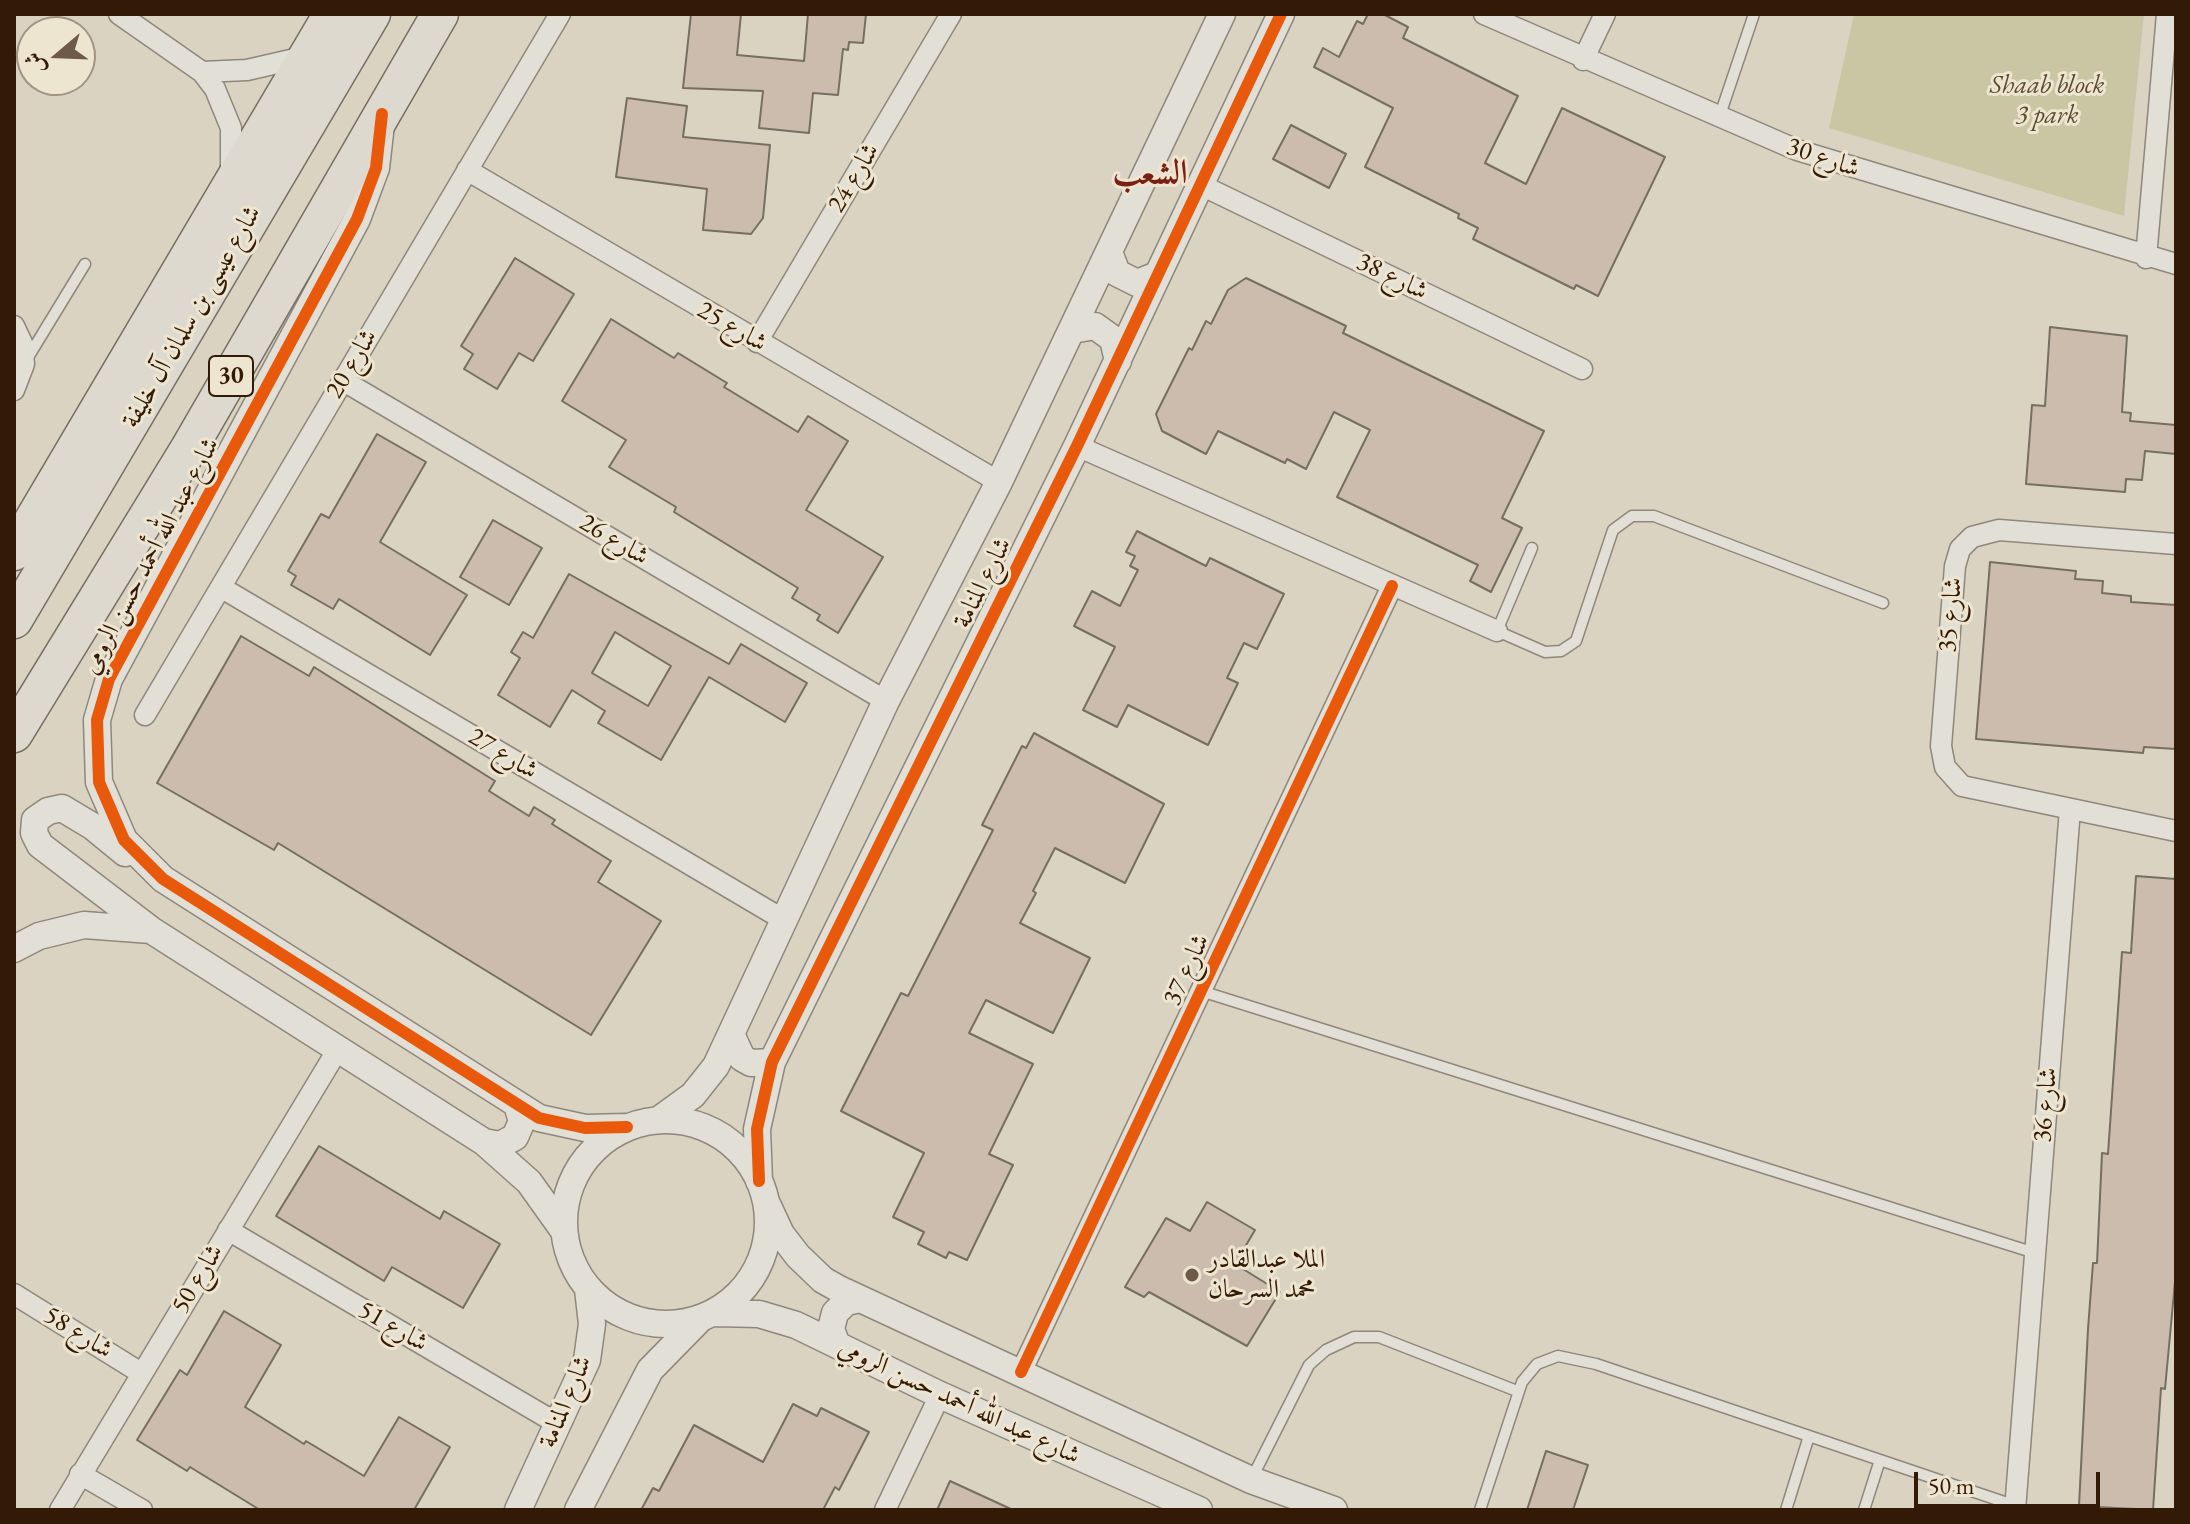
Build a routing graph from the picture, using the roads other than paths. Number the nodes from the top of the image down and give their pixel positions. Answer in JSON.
{"nodes":[{"id":1,"x":119,"y":14,"type":"edge"},
{"id":2,"x":332,"y":14,"type":"edge"},
{"id":3,"x":372,"y":14,"type":"edge"},
{"id":4,"x":440,"y":14,"type":"edge"},
{"id":5,"x":560,"y":14,"type":"edge"},
{"id":6,"x":951,"y":14,"type":"edge"},
{"id":7,"x":1222,"y":14,"type":"edge"},
{"id":8,"x":1281,"y":14,"type":"edge"},
{"id":9,"x":1484,"y":14,"type":"edge"},
{"id":10,"x":1605,"y":14,"type":"edge"},
{"id":11,"x":1754,"y":14,"type":"edge"},
{"id":12,"x":2167,"y":14,"type":"edge"},
{"id":13,"x":308,"y":56,"type":"junction"},
{"id":14,"x":1583,"y":60,"type":"junction"},
{"id":15,"x":202,"y":72,"type":"junction"},
{"id":16,"x":382,"y":114,"type":"junction"},
{"id":17,"x":1719,"y":118,"type":"junction"},
{"id":18,"x":467,"y":170,"type":"junction"},
{"id":19,"x":231,"y":185,"type":"junction"},
{"id":20,"x":1203,"y":186,"type":"junction"},
{"id":21,"x":1109,"y":252,"type":"junction"},
{"id":22,"x":2146,"y":258,"type":"junction"},
{"id":23,"x":85,"y":264,"type":"dead end"},
{"id":24,"x":2176,"y":264,"type":"edge"},
{"id":25,"x":1157,"y":275,"type":"junction"},
{"id":26,"x":14,"y":326,"type":"edge"},
{"id":27,"x":1072,"y":330,"type":"junction"},
{"id":28,"x":757,"y":342,"type":"junction"},
{"id":29,"x":1118,"y":361,"type":"junction"},
{"id":30,"x":24,"y":364,"type":"junction"},
{"id":31,"x":1582,"y":369,"type":"dead end"},
{"id":32,"x":342,"y":380,"type":"junction"},
{"id":33,"x":14,"y":390,"type":"edge"},
{"id":34,"x":1077,"y":446,"type":"junction"},
{"id":35,"x":999,"y":482,"type":"junction"},
{"id":36,"x":2176,"y":544,"type":"edge"},
{"id":37,"x":1532,"y":548,"type":"dead end"},
{"id":38,"x":14,"y":552,"type":"edge"},
{"id":39,"x":1392,"y":586,"type":"junction"},
{"id":40,"x":222,"y":588,"type":"junction"},
{"id":41,"x":1883,"y":603,"type":"dead end"},
{"id":42,"x":14,"y":620,"type":"edge"},
{"id":43,"x":1497,"y":631,"type":"junction"},
{"id":44,"x":886,"y":701,"type":"junction"},
{"id":45,"x":145,"y":715,"type":"dead end"},
{"id":46,"x":14,"y":734,"type":"edge"},
{"id":47,"x":2070,"y":809,"type":"junction"},
{"id":48,"x":2176,"y":831,"type":"edge"},
{"id":49,"x":142,"y":861,"type":"junction"},
{"id":50,"x":784,"y":920,"type":"junction"},
{"id":51,"x":151,"y":930,"type":"junction"},
{"id":52,"x":14,"y":949,"type":"edge"},
{"id":53,"x":1201,"y":991,"type":"junction"},
{"id":54,"x":731,"y":1034,"type":"junction"},
{"id":55,"x":338,"y":1049,"type":"junction"},
{"id":56,"x":772,"y":1062,"type":"junction"},
{"id":57,"x":517,"y":1105,"type":"junction"},
{"id":58,"x":660,"y":1119,"type":"junction"},
{"id":59,"x":627,"y":1127,"type":"junction"},
{"id":60,"x":484,"y":1142,"type":"junction"},
{"id":61,"x":763,"y":1192,"type":"junction"},
{"id":62,"x":228,"y":1230,"type":"junction"},
{"id":63,"x":564,"y":1231,"type":"junction"},
{"id":64,"x":2035,"y":1253,"type":"junction"},
{"id":65,"x":588,"y":1289,"type":"junction"},
{"id":66,"x":14,"y":1294,"type":"edge"},
{"id":67,"x":860,"y":1299,"type":"junction"},
{"id":68,"x":707,"y":1316,"type":"junction"},
{"id":69,"x":837,"y":1345,"type":"junction"},
{"id":70,"x":1021,"y":1372,"type":"junction"},
{"id":71,"x":141,"y":1373,"type":"junction"},
{"id":72,"x":1517,"y":1391,"type":"junction"},
{"id":73,"x":940,"y":1395,"type":"junction"},
{"id":74,"x":558,"y":1424,"type":"junction"},
{"id":75,"x":1809,"y":1436,"type":"junction"},
{"id":76,"x":1880,"y":1460,"type":"junction"},
{"id":77,"x":80,"y":1474,"type":"junction"},
{"id":78,"x":1251,"y":1480,"type":"junction"},
{"id":79,"x":1166,"y":1504,"type":"edge"},
{"id":80,"x":2016,"y":1508,"type":"edge"},
{"id":81,"x":60,"y":1510,"type":"edge"},
{"id":82,"x":142,"y":1510,"type":"edge"},
{"id":83,"x":518,"y":1510,"type":"edge"},
{"id":84,"x":578,"y":1510,"type":"edge"},
{"id":85,"x":885,"y":1510,"type":"edge"},
{"id":86,"x":1199,"y":1510,"type":"edge"},
{"id":87,"x":1334,"y":1510,"type":"edge"},
{"id":88,"x":1480,"y":1510,"type":"edge"},
{"id":89,"x":1786,"y":1510,"type":"edge"},
{"id":90,"x":1864,"y":1510,"type":"edge"}],
"edges":[{"from":1,"to":15,"type":"street"},
{"from":2,"to":13,"type":"highway"},
{"from":3,"to":42,"type":"highway","name":"شارع عيسى بن سلمان آل خليفة","number":"30"},
{"from":4,"to":16,"type":"highway","number":"30"},
{"from":5,"to":18,"type":"street","name":"شارع 20"},
{"from":6,"to":28,"type":"street","name":"شارع 24"},
{"from":7,"to":21,"type":"street","name":"شارع المنامة"},
{"from":8,"to":20,"type":"street","name":"شارع المنامة"},
{"from":9,"to":14,"type":"street","name":"شارع 30"},
{"from":10,"to":14,"type":"street"},
{"from":11,"to":17,"type":"lane"},
{"from":12,"to":22,"type":"street"},
{"from":13,"to":15,"type":"street"},
{"from":13,"to":19,"type":"highway"},
{"from":14,"to":17,"type":"street","name":"شارع 30"},
{"from":15,"to":19,"type":"street"},
{"from":16,"to":46,"type":"highway","number":"30"},
{"from":16,"to":49,"type":"street","name":"شارع عبد الله أحمد حسن الرومي"},
{"from":17,"to":22,"type":"street","name":"شارع 30"},
{"from":18,"to":28,"type":"street","name":"شارع 25"},
{"from":18,"to":32,"type":"street","name":"شارع 20"},
{"from":19,"to":38,"type":"highway"},
{"from":20,"to":25,"type":"street","name":"شارع المنامة"},
{"from":20,"to":31,"type":"street","name":"شارع 38"},
{"from":21,"to":25,"type":"street"},
{"from":21,"to":27,"type":"street","name":"شارع المنامة"},
{"from":22,"to":24,"type":"street","name":"شارع 30"},
{"from":23,"to":30,"type":"lane"},
{"from":25,"to":29,"type":"street","name":"شارع المنامة"},
{"from":26,"to":30,"type":"street"},
{"from":27,"to":29,"type":"street"},
{"from":27,"to":35,"type":"street","name":"شارع المنامة"},
{"from":28,"to":35,"type":"street","name":"شارع 25"},
{"from":29,"to":34,"type":"street","name":"شارع المنامة"},
{"from":30,"to":33,"type":"street"},
{"from":32,"to":40,"type":"street","name":"شارع 20"},
{"from":32,"to":44,"type":"street","name":"شارع 26"},
{"from":34,"to":39,"type":"street"},
{"from":34,"to":56,"type":"street","name":"شارع المنامة"},
{"from":35,"to":44,"type":"street","name":"شارع المنامة"},
{"from":36,"to":47,"type":"street","name":"شارع 35"},
{"from":37,"to":43,"type":"lane"},
{"from":39,"to":43,"type":"street"},
{"from":39,"to":53,"type":"street","name":"شارع 37"},
{"from":40,"to":45,"type":"street","name":"شارع 20"},
{"from":40,"to":50,"type":"street","name":"شارع 27"},
{"from":41,"to":43,"type":"lane"},
{"from":44,"to":50,"type":"street","name":"شارع المنامة"},
{"from":47,"to":48,"type":"street"},
{"from":47,"to":64,"type":"street","name":"شارع 36"},
{"from":49,"to":51,"type":"street"},
{"from":49,"to":57,"type":"street","name":"شارع عبد الله أحمد حسن الرومي"},
{"from":50,"to":54,"type":"street","name":"شارع المنامة"},
{"from":51,"to":52,"type":"street"},
{"from":51,"to":55,"type":"street"},
{"from":53,"to":64,"type":"lane"},
{"from":53,"to":70,"type":"street","name":"شارع 37"},
{"from":54,"to":56,"type":"street"},
{"from":54,"to":58,"type":"street","name":"شارع المنامة"},
{"from":55,"to":60,"type":"street"},
{"from":55,"to":62,"type":"street","name":"شارع 50"},
{"from":56,"to":61,"type":"street","name":"شارع المنامة"},
{"from":57,"to":59,"type":"street","name":"شارع عبد الله أحمد حسن الرومي"},
{"from":57,"to":60,"type":"street"},
{"from":58,"to":59,"type":"street"},
{"from":58,"to":61,"type":"street"},
{"from":59,"to":63,"type":"street"},
{"from":60,"to":63,"type":"street"},
{"from":61,"to":67,"type":"street","name":"شارع عبد الله أحمد حسن الرومي"},
{"from":61,"to":68,"type":"street"},
{"from":62,"to":71,"type":"street","name":"شارع 50"},
{"from":62,"to":74,"type":"street","name":"شارع 51"},
{"from":63,"to":65,"type":"street"},
{"from":64,"to":80,"type":"street","name":"شارع 36"},
{"from":65,"to":68,"type":"street"},
{"from":65,"to":74,"type":"street","name":"شارع المنامة"},
{"from":66,"to":71,"type":"street","name":"شارع 58"},
{"from":67,"to":69,"type":"street"},
{"from":67,"to":70,"type":"street","name":"شارع عبد الله أحمد حسن الرومي"},
{"from":68,"to":69,"type":"street","name":"شارع عبد الله أحمد حسن الرومي"},
{"from":68,"to":84,"type":"street"},
{"from":69,"to":73,"type":"street","name":"شارع عبد الله أحمد حسن الرومي"},
{"from":70,"to":78,"type":"street","name":"شارع عبد الله أحمد حسن الرومي"},
{"from":71,"to":77,"type":"street","name":"شارع 50"},
{"from":72,"to":75,"type":"lane"},
{"from":72,"to":78,"type":"lane"},
{"from":72,"to":88,"type":"lane"},
{"from":73,"to":79,"type":"street","name":"شارع عبد الله أحمد حسن الرومي"},
{"from":73,"to":85,"type":"street"},
{"from":74,"to":83,"type":"street","name":"شارع المنامة"},
{"from":75,"to":76,"type":"lane"},
{"from":75,"to":89,"type":"lane"},
{"from":76,"to":80,"type":"lane"},
{"from":76,"to":90,"type":"lane"},
{"from":77,"to":81,"type":"street","name":"شارع 50"},
{"from":77,"to":82,"type":"street"},
{"from":78,"to":87,"type":"street","name":"شارع عبد الله أحمد حسن الرومي"},
{"from":79,"to":86,"type":"street","name":"شارع عبد الله أحمد حسن الرومي"}]}
